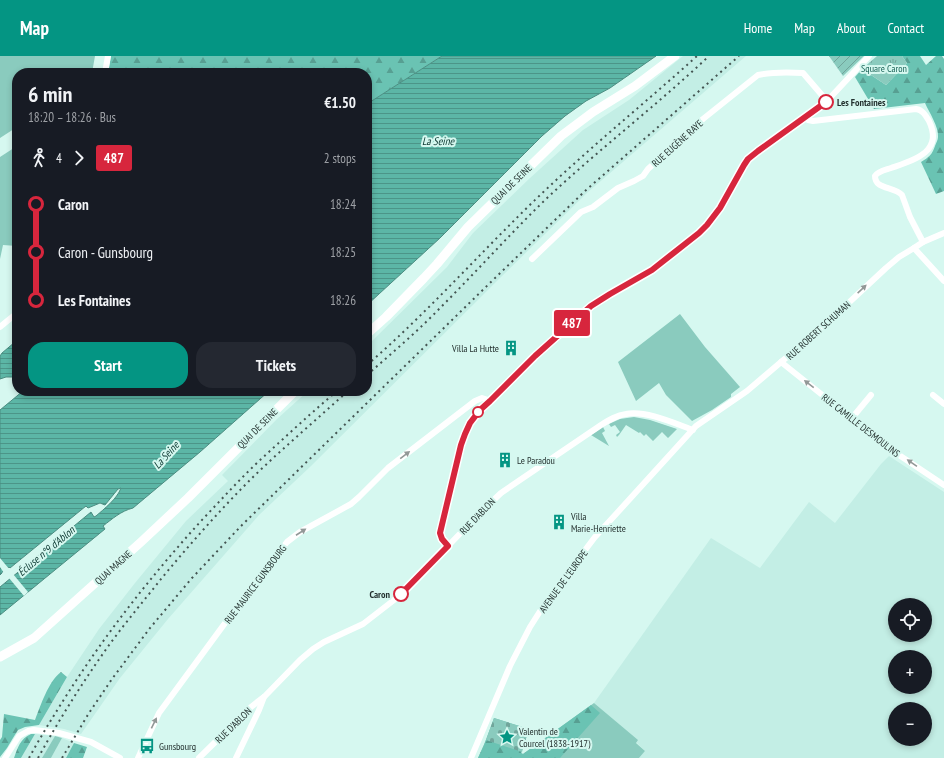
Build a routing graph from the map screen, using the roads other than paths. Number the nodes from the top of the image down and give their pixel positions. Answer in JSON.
{"nodes":[{"id":1,"x":108,"y":56,"type":"edge"},
{"id":2,"x":676,"y":56,"type":"edge"},
{"id":3,"x":869,"y":56,"type":"edge"},
{"id":4,"x":106,"y":68,"type":"edge"},
{"id":5,"x":827,"y":101,"type":"junction"},
{"id":6,"x":805,"y":118,"type":"junction"},
{"id":7,"x":944,"y":233,"type":"edge"},
{"id":8,"x":923,"y":242,"type":"junction"},
{"id":9,"x":914,"y":248,"type":"junction"},
{"id":10,"x":532,"y":259,"type":"dead end"},
{"id":11,"x":944,"y":281,"type":"edge"},
{"id":12,"x":12,"y":317,"type":"edge"},
{"id":13,"x":0,"y":327,"type":"edge"},
{"id":14,"x":372,"y":330,"type":"edge"},
{"id":15,"x":781,"y":362,"type":"junction"},
{"id":16,"x":871,"y":395,"type":"dead end"},
{"id":17,"x":933,"y":395,"type":"dead end"},
{"id":18,"x":290,"y":396,"type":"edge"},
{"id":19,"x":490,"y":401,"type":"junction"},
{"id":20,"x":944,"y":404,"type":"edge"},
{"id":21,"x":852,"y":418,"type":"junction"},
{"id":22,"x":693,"y":430,"type":"junction"},
{"id":23,"x":219,"y":466,"type":"joint"},
{"id":24,"x":944,"y":485,"type":"edge"},
{"id":25,"x":448,"y":546,"type":"junction"},
{"id":26,"x":0,"y":657,"type":"edge"},
{"id":27,"x":265,"y":696,"type":"junction"},
{"id":28,"x":5,"y":758,"type":"edge"},
{"id":29,"x":120,"y":758,"type":"edge"},
{"id":30,"x":138,"y":758,"type":"edge"},
{"id":31,"x":199,"y":758,"type":"edge"},
{"id":32,"x":236,"y":758,"type":"edge"},
{"id":33,"x":471,"y":758,"type":"edge"}],
"edges":[{"from":1,"to":4,"type":"street"},
{"from":2,"to":14,"type":"main road","name":"QUAI DE SEINE"},
{"from":3,"to":5,"type":"street"},
{"from":5,"to":6,"type":"street"},
{"from":5,"to":10,"type":"street","name":"RUE EUGÈNE RAYE"},
{"from":6,"to":8,"type":"street"},
{"from":6,"to":19,"type":"street"},
{"from":7,"to":8,"type":"street","name":"RUE ROBERT SCHUMAN"},
{"from":8,"to":9,"type":"street","name":"RUE ROBERT SCHUMAN"},
{"from":9,"to":11,"type":"street"},
{"from":15,"to":9,"type":"street","name":"RUE ROBERT SCHUMAN","one_way":true},
{"from":12,"to":13,"type":"street"},
{"from":21,"to":15,"type":"street","name":"RUE CAMILLE DESMOULINS","one_way":true},
{"from":15,"to":22,"type":"street","name":"RUE ROBERT SCHUMAN"},
{"from":16,"to":21,"type":"street"},
{"from":17,"to":20,"type":"street"},
{"from":18,"to":23,"type":"main road","name":"QUAI DE SEINE"},
{"from":19,"to":25,"type":"street"},
{"from":30,"to":19,"type":"street","name":"RUE MAURICE GUNSBOURG","one_way":true},
{"from":24,"to":21,"type":"street","name":"RUE CAMILLE DESMOULINS","one_way":true},
{"from":22,"to":25,"type":"street","name":"RUE D'ABLON"},
{"from":22,"to":33,"type":"street","name":"AVENUE DE L'EUROPE"},
{"from":23,"to":26,"type":"main road","name":"QUAI MAGNE"},
{"from":25,"to":27,"type":"street","name":"RUE D'ABLON"},
{"from":27,"to":31,"type":"street","name":"RUE D'ABLON"},
{"from":27,"to":32,"type":"street"},
{"from":28,"to":29,"type":"street"}]}
